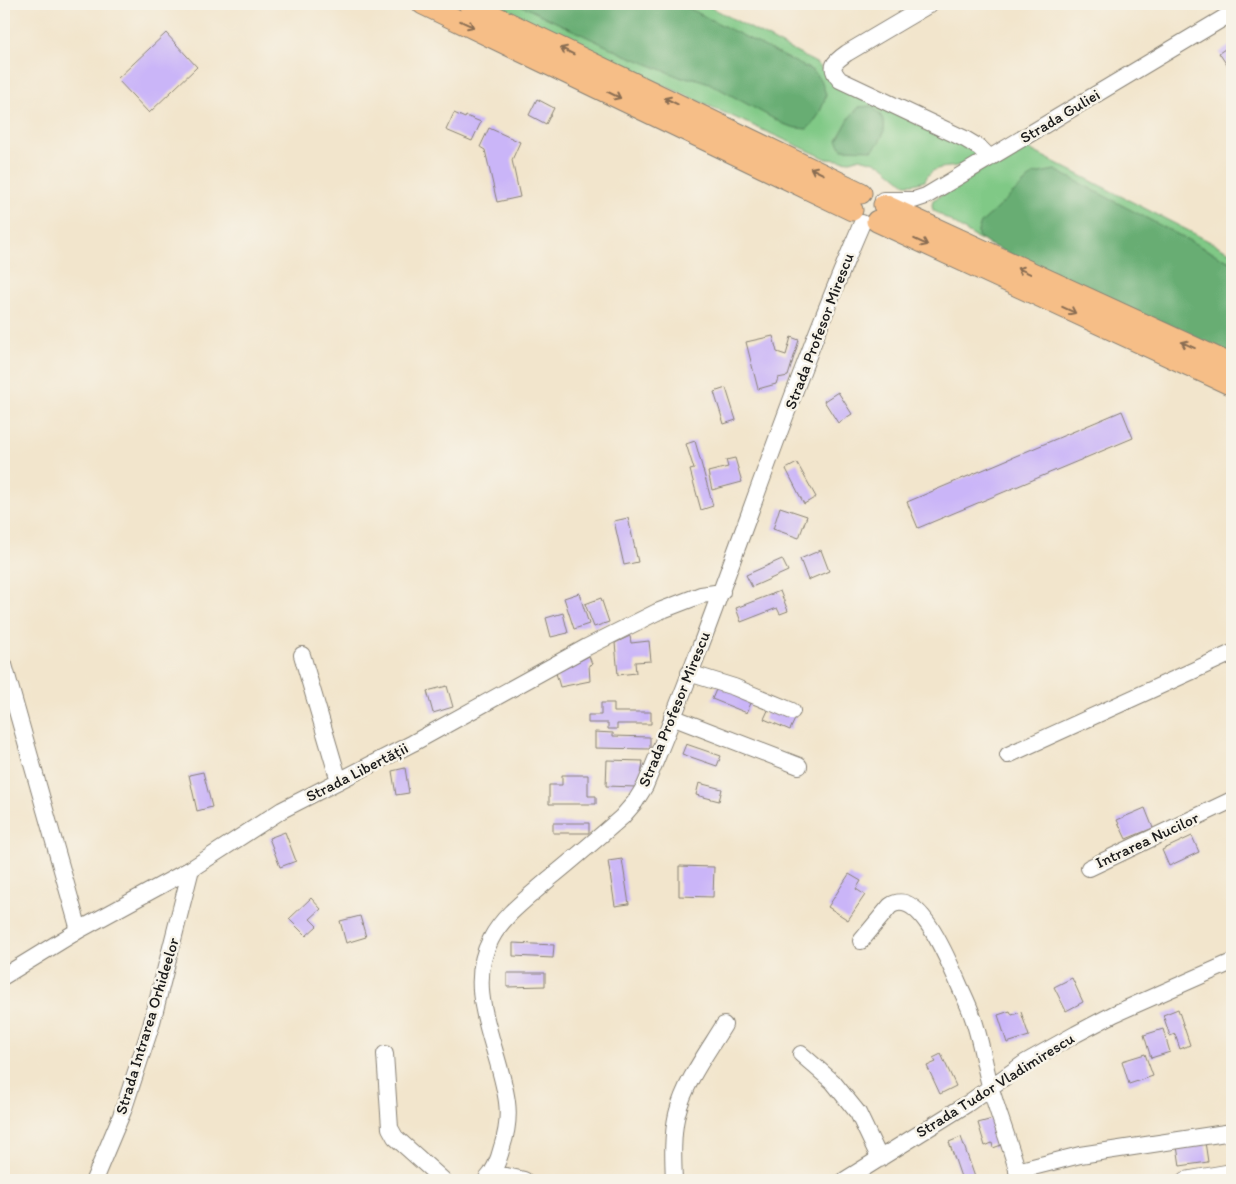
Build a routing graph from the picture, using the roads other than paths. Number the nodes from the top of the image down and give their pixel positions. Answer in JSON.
{"nodes":[{"id":1,"x":423,"y":4,"type":"edge"},
{"id":2,"x":469,"y":4,"type":"edge"},
{"id":3,"x":930,"y":4,"type":"edge"},
{"id":4,"x":1232,"y":13,"type":"edge"},
{"id":5,"x":990,"y":158,"type":"junction"},
{"id":6,"x":870,"y":209,"type":"junction"},
{"id":7,"x":1232,"y":365,"type":"edge"},
{"id":8,"x":1232,"y":385,"type":"edge"},
{"id":9,"x":722,"y":592,"type":"junction"},
{"id":10,"x":1232,"y":653,"type":"edge"},
{"id":11,"x":302,"y":656,"type":"dead end"},
{"id":12,"x":4,"y":666,"type":"edge"},
{"id":13,"x":689,"y":673,"type":"junction"},
{"id":14,"x":792,"y":711,"type":"dead end"},
{"id":15,"x":672,"y":717,"type":"junction"},
{"id":16,"x":1008,"y":755,"type":"dead end"},
{"id":17,"x":799,"y":766,"type":"dead end"},
{"id":18,"x":339,"y":781,"type":"junction"},
{"id":19,"x":1232,"y":800,"type":"edge"},
{"id":20,"x":1089,"y":868,"type":"dead end"},
{"id":21,"x":191,"y":869,"type":"junction"},
{"id":22,"x":80,"y":930,"type":"junction"},
{"id":23,"x":861,"y":941,"type":"dead end"},
{"id":24,"x":1232,"y":962,"type":"edge"},
{"id":25,"x":4,"y":976,"type":"edge"},
{"id":26,"x":724,"y":1025,"type":"dead end"},
{"id":27,"x":385,"y":1054,"type":"dead end"},
{"id":28,"x":801,"y":1054,"type":"dead end"},
{"id":29,"x":990,"y":1088,"type":"junction"},
{"id":30,"x":1232,"y":1132,"type":"edge"},
{"id":31,"x":880,"y":1159,"type":"junction"},
{"id":32,"x":1232,"y":1172,"type":"edge"},
{"id":33,"x":1019,"y":1175,"type":"edge"},
{"id":34,"x":489,"y":1177,"type":"edge"},
{"id":35,"x":94,"y":1180,"type":"edge"},
{"id":36,"x":443,"y":1180,"type":"edge"},
{"id":37,"x":524,"y":1180,"type":"edge"},
{"id":38,"x":674,"y":1180,"type":"edge"},
{"id":39,"x":845,"y":1180,"type":"edge"},
{"id":40,"x":1185,"y":1180,"type":"edge"}],
"edges":[{"from":1,"to":6,"type":"main road","one_way":true},
{"from":6,"to":2,"type":"main road","one_way":true},
{"from":3,"to":5,"type":"street"},
{"from":4,"to":5,"type":"street","name":"Strada Guliei"},
{"from":5,"to":6,"type":"street","name":"Strada Guliei"},
{"from":7,"to":6,"type":"main road","one_way":true},
{"from":6,"to":8,"type":"main road","one_way":true},
{"from":6,"to":9,"type":"street","name":"Strada Profesor Mirescu"},
{"from":9,"to":13,"type":"street","name":"Strada Profesor Mirescu"},
{"from":9,"to":18,"type":"street","name":"Strada Libertății"},
{"from":10,"to":16,"type":"street"},
{"from":11,"to":18,"type":"street"},
{"from":12,"to":22,"type":"street"},
{"from":13,"to":14,"type":"street"},
{"from":13,"to":15,"type":"street","name":"Strada Profesor Mirescu"},
{"from":15,"to":17,"type":"street"},
{"from":15,"to":34,"type":"street","name":"Strada Profesor Mirescu"},
{"from":18,"to":21,"type":"street","name":"Strada Libertății"},
{"from":19,"to":20,"type":"street","name":"Intrarea Nucilor"},
{"from":21,"to":22,"type":"street","name":"Strada Libertății"},
{"from":21,"to":35,"type":"street","name":"Strada Intrarea Orhideelor"},
{"from":22,"to":25,"type":"street","name":"Strada Libertății"},
{"from":23,"to":29,"type":"street"},
{"from":24,"to":29,"type":"street","name":"Strada Tudor Vladimirescu"},
{"from":26,"to":38,"type":"street"},
{"from":27,"to":36,"type":"street"},
{"from":28,"to":31,"type":"street"},
{"from":29,"to":31,"type":"street","name":"Strada Tudor Vladimirescu"},
{"from":29,"to":33,"type":"street"},
{"from":30,"to":33,"type":"street"},
{"from":31,"to":39,"type":"street","name":"Strada Tudor Vladimirescu"},
{"from":32,"to":40,"type":"street"},
{"from":34,"to":37,"type":"street"}]}
